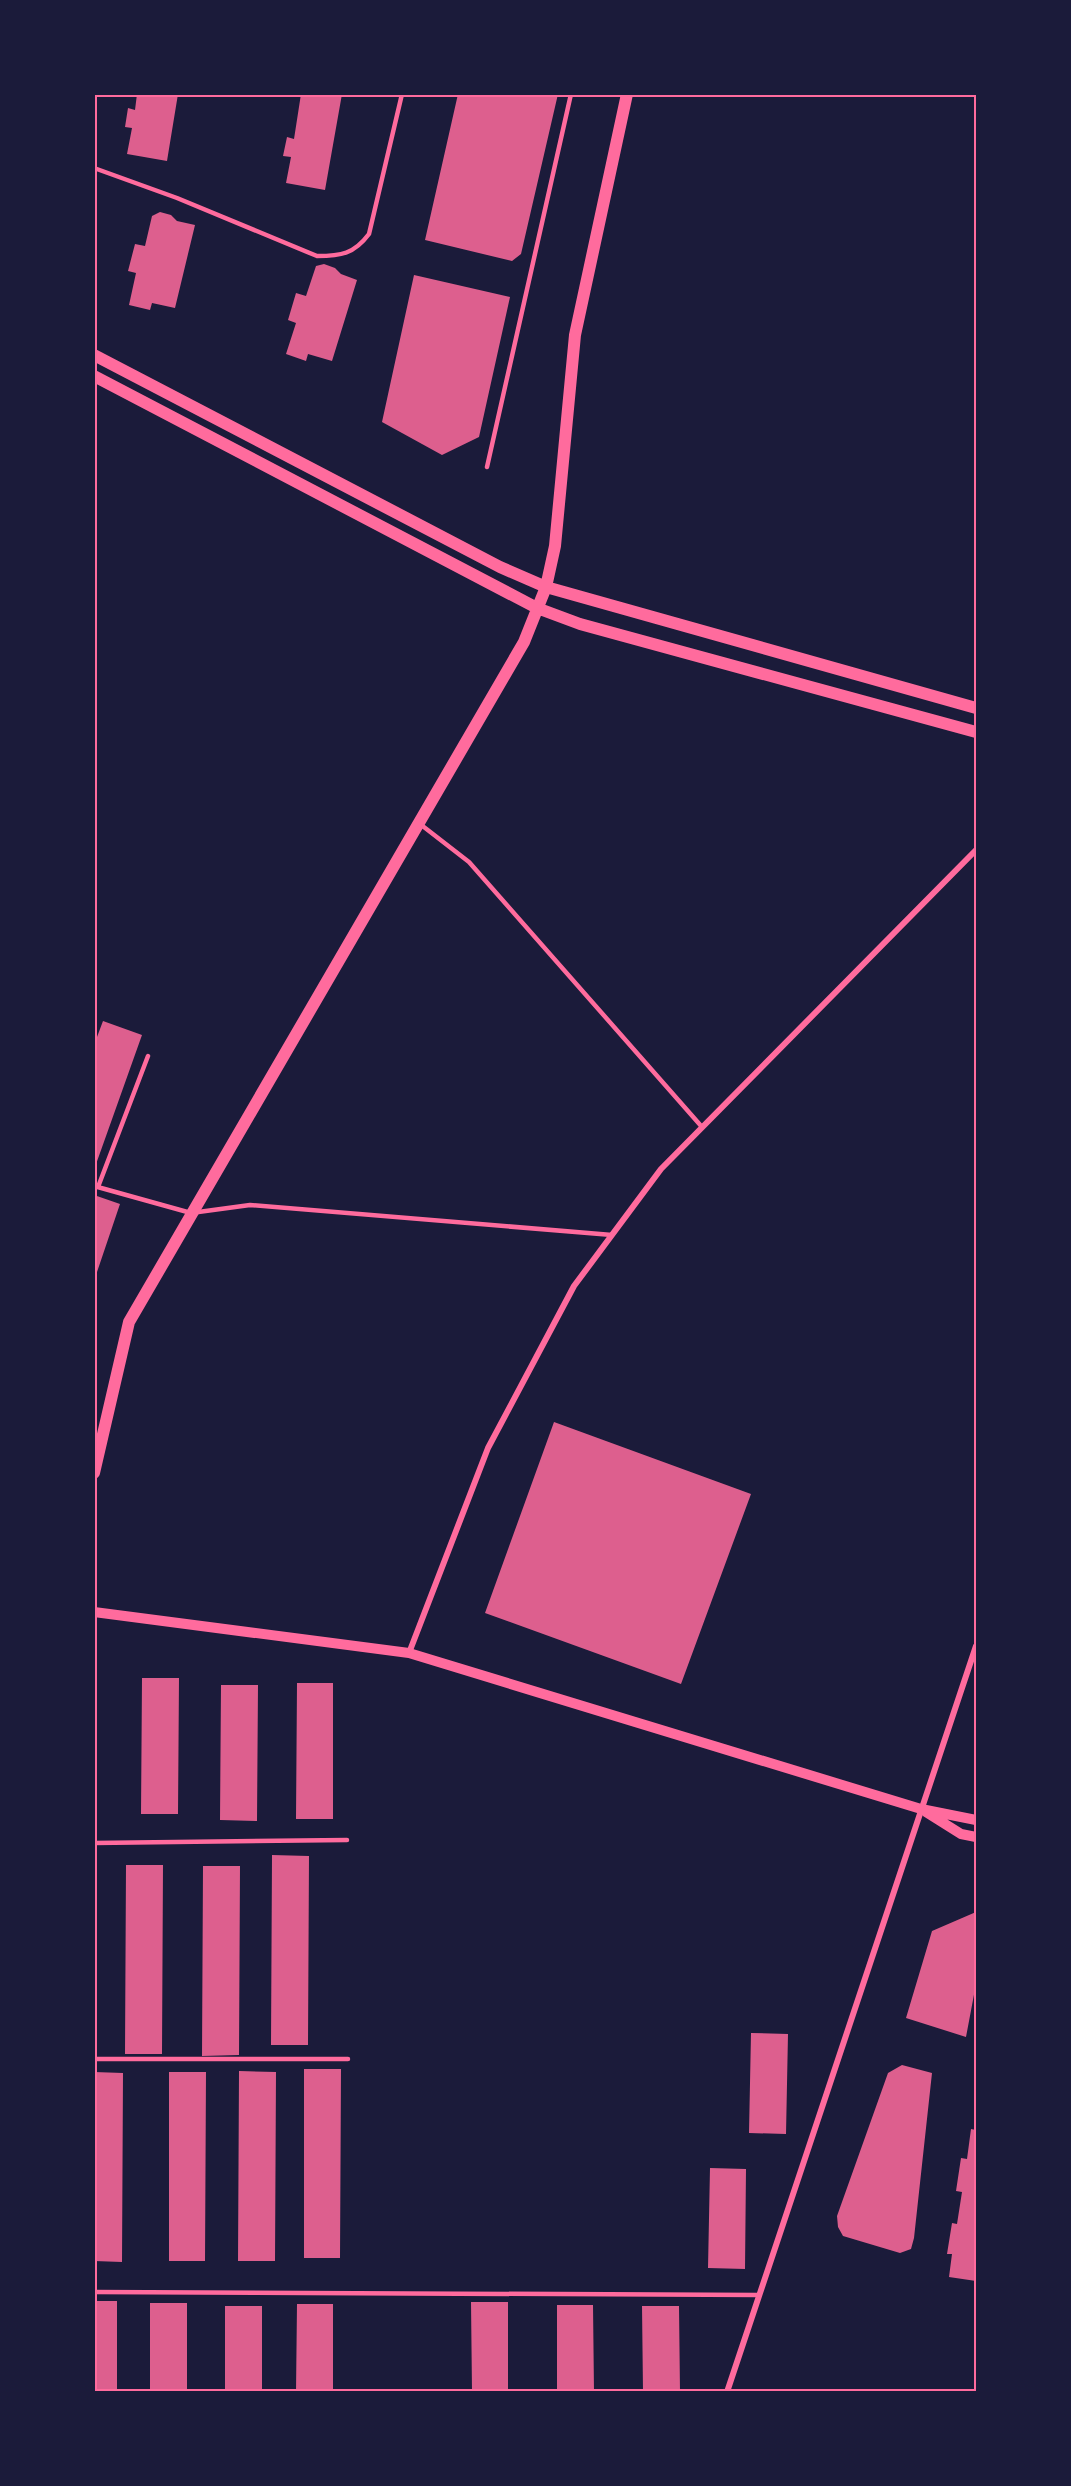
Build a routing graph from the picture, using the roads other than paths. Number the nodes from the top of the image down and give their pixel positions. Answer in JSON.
{"nodes":[{"id":1,"x":402,"y":94,"type":"edge"},
{"id":2,"x":571,"y":94,"type":"edge"},
{"id":3,"x":627,"y":94,"type":"edge"},
{"id":4,"x":94,"y":168,"type":"edge"},
{"id":5,"x":94,"y":355,"type":"edge"},
{"id":6,"x":94,"y":376,"type":"edge"},
{"id":7,"x":487,"y":467,"type":"dead end"},
{"id":8,"x":546,"y":587,"type":"junction"},
{"id":9,"x":537,"y":608,"type":"junction"},
{"id":10,"x":976,"y":708,"type":"edge"},
{"id":11,"x":976,"y":732,"type":"edge"},
{"id":12,"x":419,"y":822,"type":"junction"},
{"id":13,"x":976,"y":850,"type":"edge"},
{"id":14,"x":148,"y":1056,"type":"dead end"},
{"id":15,"x":702,"y":1127,"type":"junction"},
{"id":16,"x":96,"y":1186,"type":"edge"},
{"id":17,"x":191,"y":1213,"type":"junction"},
{"id":18,"x":612,"y":1235,"type":"junction"},
{"id":19,"x":94,"y":1473,"type":"edge"},
{"id":20,"x":94,"y":1611,"type":"edge"},
{"id":21,"x":976,"y":1646,"type":"edge"},
{"id":22,"x":409,"y":1653,"type":"junction"},
{"id":23,"x":921,"y":1809,"type":"junction"},
{"id":24,"x":976,"y":1820,"type":"edge"},
{"id":25,"x":976,"y":1837,"type":"edge"},
{"id":26,"x":347,"y":1840,"type":"dead end"},
{"id":27,"x":94,"y":1844,"type":"edge"},
{"id":28,"x":94,"y":2059,"type":"edge"},
{"id":29,"x":348,"y":2059,"type":"dead end"},
{"id":30,"x":94,"y":2292,"type":"edge"},
{"id":31,"x":758,"y":2295,"type":"junction"},
{"id":32,"x":727,"y":2391,"type":"edge"}],
"edges":[{"from":1,"to":4,"type":"lane"},
{"from":2,"to":7,"type":"lane"},
{"from":3,"to":8,"type":"main road"},
{"from":5,"to":8,"type":"main road"},
{"from":6,"to":9,"type":"main road"},
{"from":8,"to":9,"type":"main road"},
{"from":8,"to":10,"type":"main road"},
{"from":9,"to":11,"type":"main road"},
{"from":9,"to":12,"type":"main road"},
{"from":12,"to":15,"type":"lane"},
{"from":12,"to":17,"type":"main road"},
{"from":13,"to":15,"type":"street"},
{"from":14,"to":16,"type":"lane"},
{"from":15,"to":18,"type":"street"},
{"from":16,"to":17,"type":"lane"},
{"from":17,"to":18,"type":"lane"},
{"from":17,"to":19,"type":"main road"},
{"from":18,"to":22,"type":"street"},
{"from":20,"to":22,"type":"street"},
{"from":21,"to":23,"type":"street"},
{"from":22,"to":23,"type":"street"},
{"from":23,"to":24,"type":"street"},
{"from":23,"to":25,"type":"street"},
{"from":23,"to":31,"type":"street"},
{"from":26,"to":27,"type":"lane"},
{"from":28,"to":29,"type":"lane"},
{"from":30,"to":31,"type":"lane"},
{"from":31,"to":32,"type":"street"}]}
